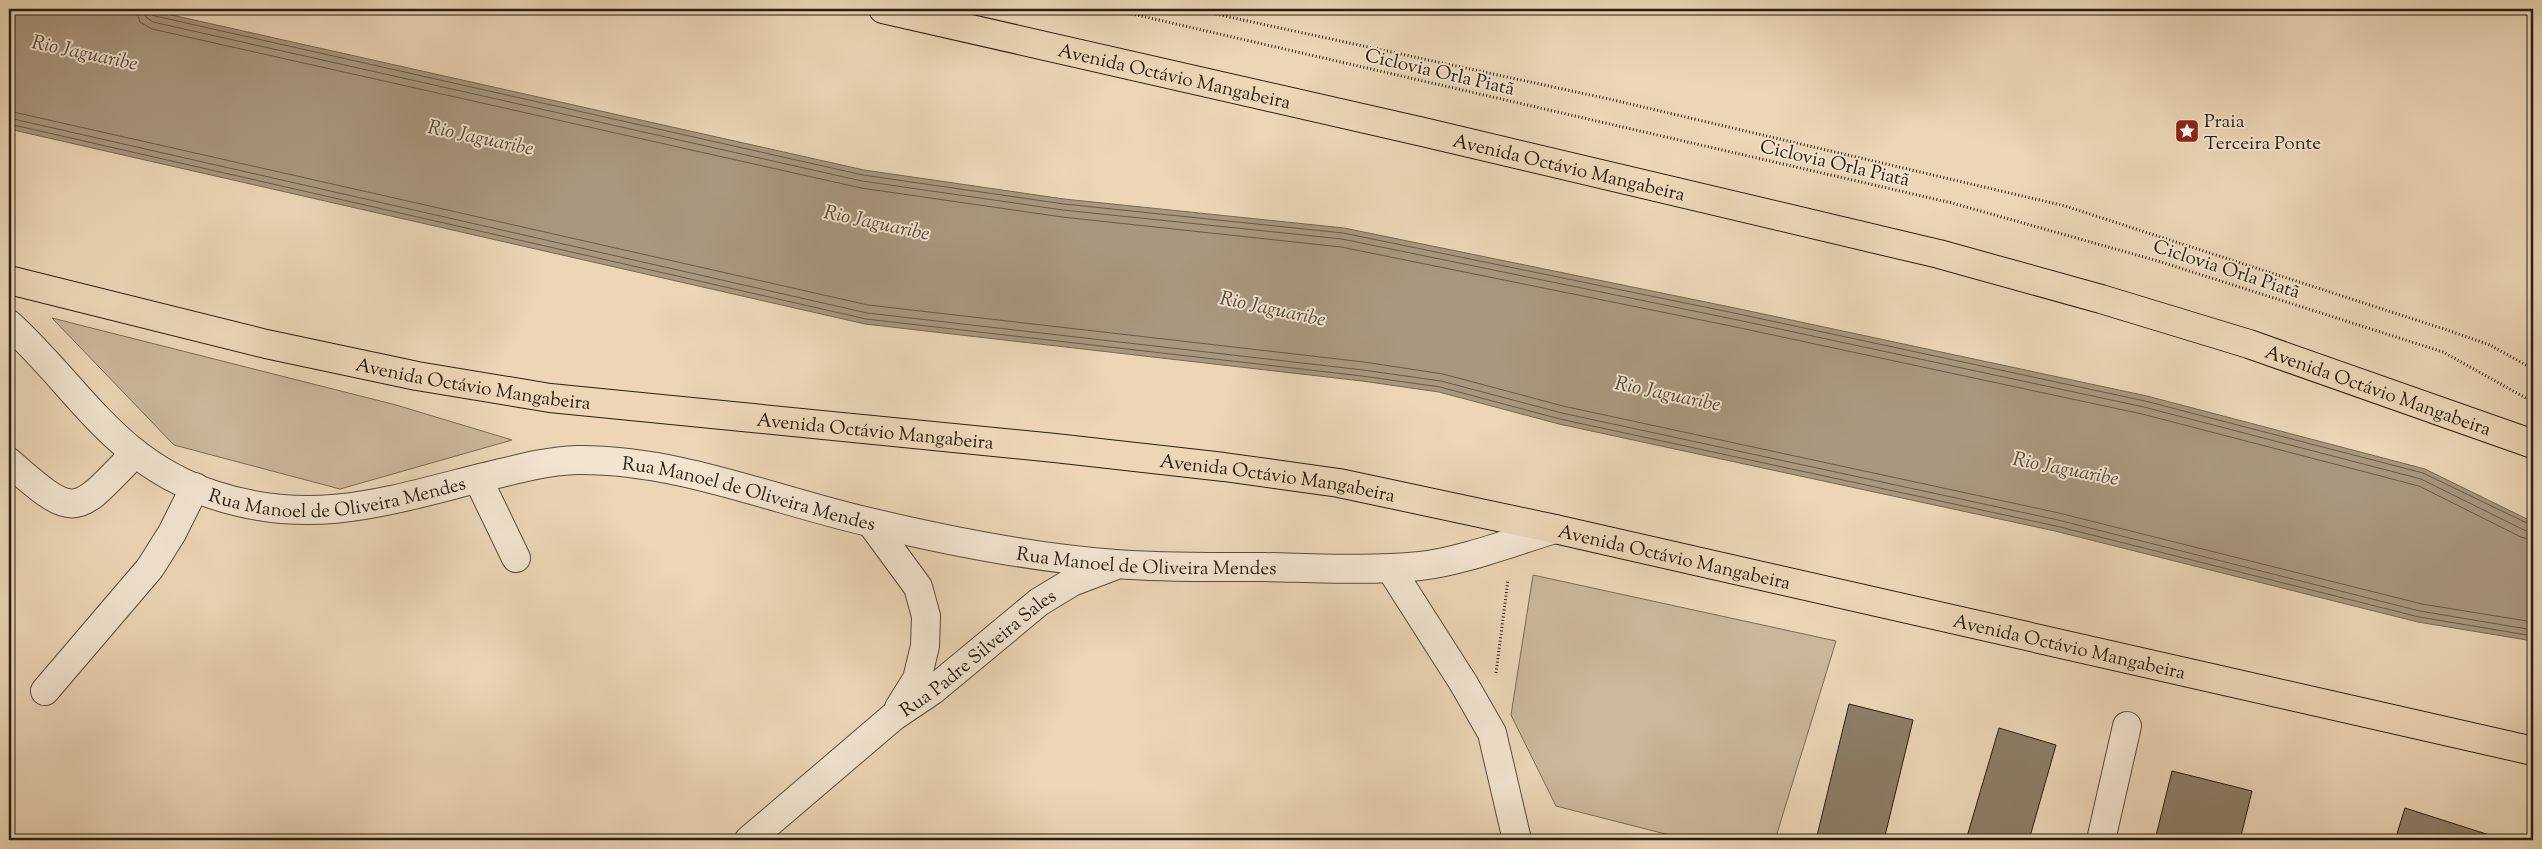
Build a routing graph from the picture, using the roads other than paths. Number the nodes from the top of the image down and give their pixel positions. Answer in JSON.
{"nodes":[{"id":1,"x":883,"y":9,"type":"edge"},
{"id":2,"x":9,"y":280,"type":"edge"},
{"id":3,"x":9,"y":324,"type":"edge"},
{"id":4,"x":2533,"y":444,"type":"edge"},
{"id":5,"x":135,"y":452,"type":"junction"},
{"id":6,"x":9,"y":462,"type":"edge"},
{"id":7,"x":478,"y":479,"type":"junction"},
{"id":8,"x":195,"y":487,"type":"junction"},
{"id":9,"x":871,"y":523,"type":"junction"},
{"id":10,"x":1555,"y":529,"type":"junction"},
{"id":11,"x":516,"y":558,"type":"dead end"},
{"id":12,"x":1118,"y":564,"type":"junction"},
{"id":13,"x":1390,"y":568,"type":"junction"},
{"id":14,"x":45,"y":691,"type":"dead end"},
{"id":15,"x":893,"y":717,"type":"junction"},
{"id":16,"x":2127,"y":726,"type":"dead end"},
{"id":17,"x":2533,"y":751,"type":"edge"},
{"id":18,"x":749,"y":840,"type":"edge"},
{"id":19,"x":1518,"y":840,"type":"edge"},
{"id":20,"x":2101,"y":840,"type":"edge"}],
"edges":[{"from":1,"to":4,"type":"main road","name":"Avenida Octávio Mangabeira"},
{"from":2,"to":10,"type":"main road","name":"Avenida Octávio Mangabeira"},
{"from":3,"to":5,"type":"street","name":"Rua Manoel de Oliveira Mendes"},
{"from":5,"to":6,"type":"street"},
{"from":5,"to":8,"type":"street","name":"Rua Manoel de Oliveira Mendes"},
{"from":7,"to":8,"type":"street","name":"Rua Manoel de Oliveira Mendes"},
{"from":7,"to":9,"type":"street","name":"Rua Manoel de Oliveira Mendes"},
{"from":7,"to":11,"type":"street"},
{"from":8,"to":14,"type":"street"},
{"from":9,"to":12,"type":"street","name":"Rua Manoel de Oliveira Mendes"},
{"from":9,"to":15,"type":"street","name":"Rua Padre Silveira Sales"},
{"from":10,"to":13,"type":"street","name":"Rua Manoel de Oliveira Mendes"},
{"from":10,"to":17,"type":"main road","name":"Avenida Octávio Mangabeira"},
{"from":12,"to":13,"type":"street","name":"Rua Manoel de Oliveira Mendes"},
{"from":12,"to":15,"type":"street","name":"Rua Padre Silveira Sales"},
{"from":13,"to":19,"type":"street"},
{"from":15,"to":18,"type":"street","name":"Rua Padre Silveira Sales"},
{"from":16,"to":20,"type":"street"}]}
